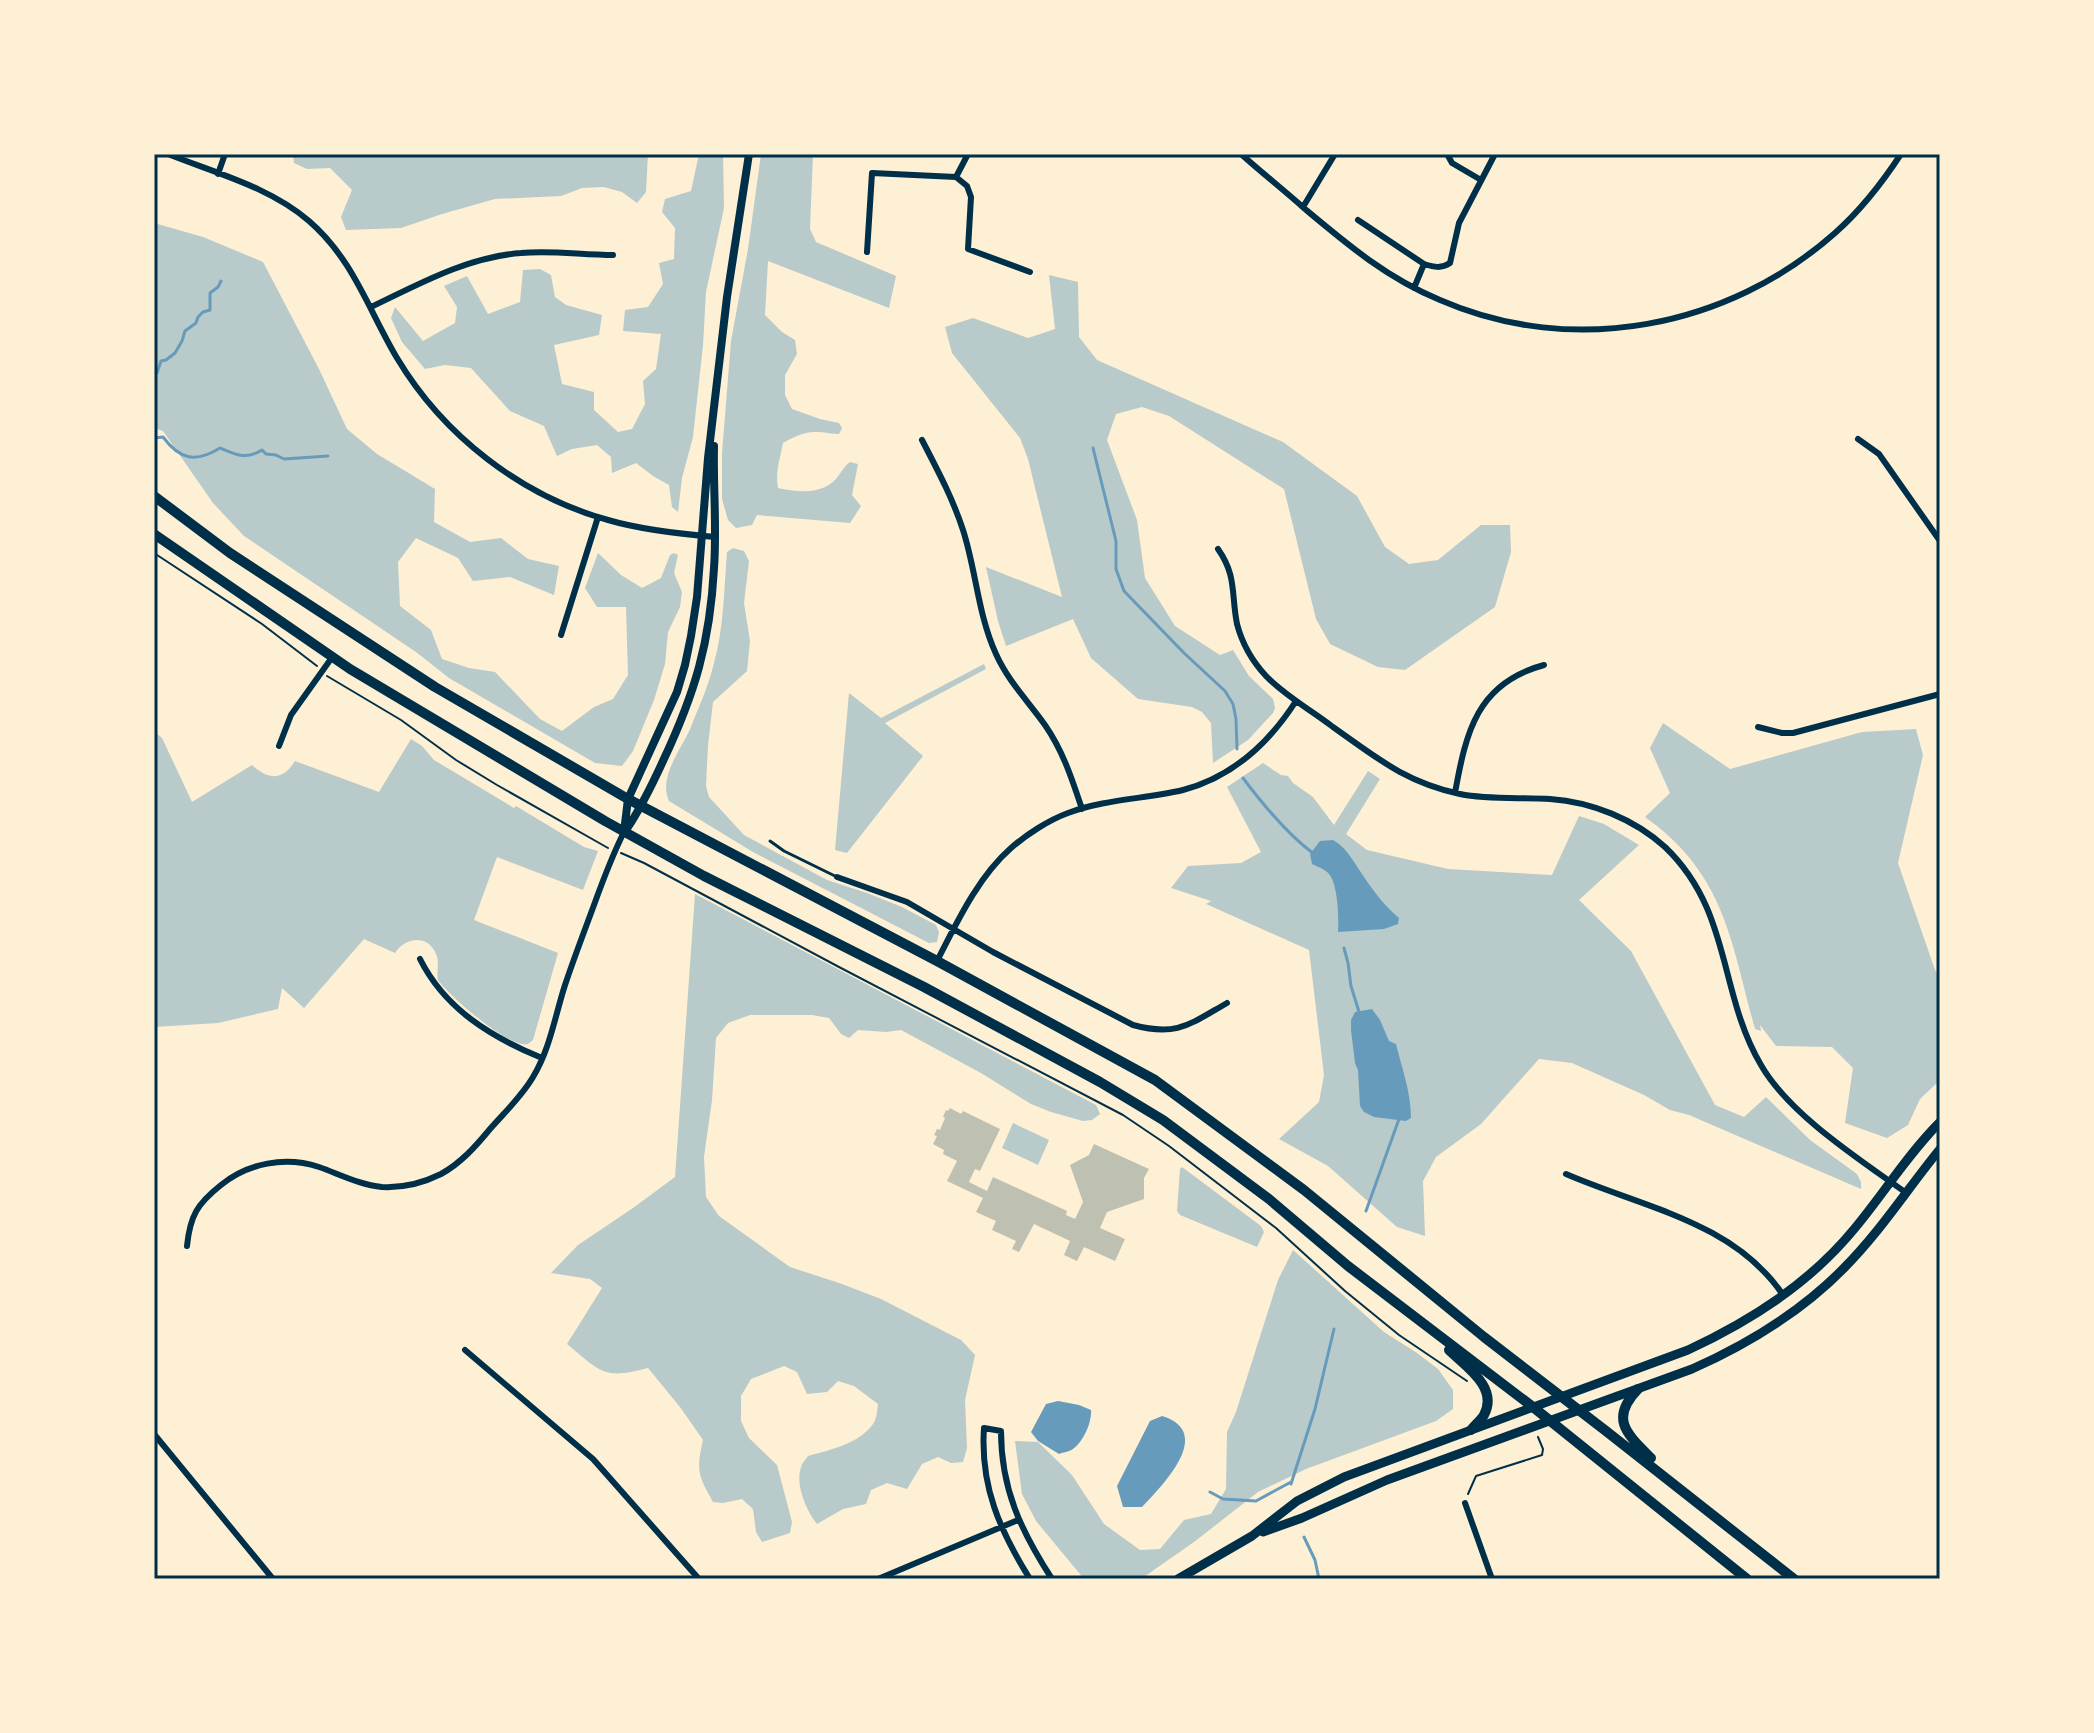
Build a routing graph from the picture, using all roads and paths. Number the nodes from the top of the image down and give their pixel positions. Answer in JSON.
{"nodes":[{"id":1,"x":168,"y":154,"type":"edge"},
{"id":2,"x":225,"y":154,"type":"edge"},
{"id":3,"x":749,"y":154,"type":"edge"},
{"id":4,"x":968,"y":154,"type":"edge"},
{"id":5,"x":1241,"y":154,"type":"edge"},
{"id":6,"x":1447,"y":154,"type":"edge"},
{"id":7,"x":1495,"y":154,"type":"edge"},
{"id":8,"x":1901,"y":154,"type":"edge"},
{"id":9,"x":1332,"y":155,"type":"edge"},
{"id":10,"x":218,"y":174,"type":"junction"},
{"id":11,"x":956,"y":177,"type":"junction"},
{"id":12,"x":1481,"y":180,"type":"junction"},
{"id":13,"x":1303,"y":207,"type":"junction"},
{"id":14,"x":1358,"y":220,"type":"dead end"},
{"id":15,"x":867,"y":252,"type":"dead end"},
{"id":16,"x":613,"y":255,"type":"dead end"},
{"id":17,"x":1424,"y":264,"type":"junction"},
{"id":18,"x":1030,"y":272,"type":"dead end"},
{"id":19,"x":1414,"y":288,"type":"junction"},
{"id":20,"x":371,"y":307,"type":"junction"},
{"id":21,"x":716,"y":398,"type":"junction"},
{"id":22,"x":1858,"y":439,"type":"dead end"},
{"id":23,"x":922,"y":440,"type":"dead end"},
{"id":24,"x":154,"y":496,"type":"edge"},
{"id":25,"x":598,"y":517,"type":"junction"},
{"id":26,"x":154,"y":534,"type":"edge"},
{"id":27,"x":702,"y":536,"type":"junction"},
{"id":28,"x":715,"y":537,"type":"junction"},
{"id":29,"x":1940,"y":541,"type":"edge"},
{"id":30,"x":1218,"y":549,"type":"dead end"},
{"id":31,"x":154,"y":553,"type":"edge"},
{"id":32,"x":561,"y":635,"type":"dead end"},
{"id":33,"x":333,"y":656,"type":"junction"},
{"id":34,"x":1544,"y":665,"type":"dead end"},
{"id":35,"x":322,"y":671,"type":"junction"},
{"id":36,"x":1940,"y":694,"type":"edge"},
{"id":37,"x":1296,"y":701,"type":"junction"},
{"id":38,"x":1758,"y":727,"type":"dead end"},
{"id":39,"x":279,"y":746,"type":"dead end"},
{"id":40,"x":1455,"y":793,"type":"junction"},
{"id":41,"x":628,"y":799,"type":"junction"},
{"id":42,"x":642,"y":806,"type":"junction"},
{"id":43,"x":1082,"y":809,"type":"junction"},
{"id":44,"x":624,"y":832,"type":"junction"},
{"id":45,"x":770,"y":841,"type":"dead end"},
{"id":46,"x":615,"y":851,"type":"junction"},
{"id":47,"x":837,"y":877,"type":"joint"},
{"id":48,"x":954,"y":930,"type":"junction"},
{"id":49,"x":420,"y":959,"type":"dead end"},
{"id":50,"x":937,"y":961,"type":"junction"},
{"id":51,"x":1227,"y":1003,"type":"dead end"},
{"id":52,"x":542,"y":1058,"type":"junction"},
{"id":53,"x":1940,"y":1122,"type":"edge"},
{"id":54,"x":1940,"y":1149,"type":"edge"},
{"id":55,"x":1566,"y":1174,"type":"dead end"},
{"id":56,"x":1890,"y":1181,"type":"junction"},
{"id":57,"x":1905,"y":1192,"type":"junction"},
{"id":58,"x":187,"y":1246,"type":"dead end"},
{"id":59,"x":1783,"y":1295,"type":"junction"},
{"id":60,"x":1425,"y":1326,"type":"junction"},
{"id":61,"x":465,"y":1350,"type":"dead end"},
{"id":62,"x":1467,"y":1381,"type":"dead end"},
{"id":63,"x":1638,"y":1389,"type":"junction"},
{"id":64,"x":1561,"y":1397,"type":"junction"},
{"id":65,"x":1533,"y":1407,"type":"junction"},
{"id":66,"x":1579,"y":1410,"type":"junction"},
{"id":67,"x":1550,"y":1421,"type":"junction"},
{"id":68,"x":1471,"y":1430,"type":"junction"},
{"id":69,"x":154,"y":1434,"type":"edge"},
{"id":70,"x":1538,"y":1437,"type":"dead end"},
{"id":71,"x":1683,"y":1491,"type":"junction"},
{"id":72,"x":1465,"y":1503,"type":"joint"},
{"id":73,"x":1018,"y":1520,"type":"junction"},
{"id":74,"x":1001,"y":1527,"type":"junction"},
{"id":75,"x":1252,"y":1536,"type":"junction"},
{"id":76,"x":273,"y":1579,"type":"edge"},
{"id":77,"x":699,"y":1579,"type":"edge"},
{"id":78,"x":878,"y":1579,"type":"edge"},
{"id":79,"x":1030,"y":1579,"type":"edge"},
{"id":80,"x":1052,"y":1579,"type":"edge"},
{"id":81,"x":1178,"y":1579,"type":"edge"},
{"id":82,"x":1492,"y":1579,"type":"edge"},
{"id":83,"x":1747,"y":1579,"type":"edge"},
{"id":84,"x":1794,"y":1579,"type":"edge"}],
"edges":[{"from":1,"to":10,"type":"street"},
{"from":2,"to":10,"type":"street"},
{"from":3,"to":21,"type":"main road"},
{"from":4,"to":11,"type":"street"},
{"from":5,"to":13,"type":"street"},
{"from":6,"to":12,"type":"street"},
{"from":7,"to":12,"type":"street"},
{"from":8,"to":19,"type":"street"},
{"from":9,"to":13,"type":"street"},
{"from":10,"to":20,"type":"street"},
{"from":11,"to":15,"type":"street"},
{"from":11,"to":18,"type":"street"},
{"from":12,"to":17,"type":"street"},
{"from":13,"to":19,"type":"street"},
{"from":14,"to":17,"type":"street"},
{"from":16,"to":20,"type":"street"},
{"from":17,"to":19,"type":"street"},
{"from":20,"to":25,"type":"street"},
{"from":21,"to":27,"type":"main road"},
{"from":21,"to":28,"type":"main road"},
{"from":22,"to":29,"type":"street"},
{"from":23,"to":43,"type":"street"},
{"from":24,"to":41,"type":"highway"},
{"from":25,"to":27,"type":"street"},
{"from":25,"to":32,"type":"street"},
{"from":26,"to":33,"type":"highway"},
{"from":27,"to":28,"type":"street"},
{"from":27,"to":41,"type":"main road"},
{"from":28,"to":42,"type":"main road"},
{"from":30,"to":37,"type":"street"},
{"from":31,"to":35,"type":"path"},
{"from":33,"to":35,"type":"street"},
{"from":33,"to":44,"type":"highway"},
{"from":34,"to":40,"type":"street"},
{"from":35,"to":39,"type":"street"},
{"from":35,"to":46,"type":"path"},
{"from":36,"to":38,"type":"street"},
{"from":37,"to":40,"type":"street"},
{"from":37,"to":43,"type":"street"},
{"from":40,"to":56,"type":"street"},
{"from":41,"to":42,"type":"highway"},
{"from":41,"to":44,"type":"main road"},
{"from":42,"to":44,"type":"main road"},
{"from":42,"to":50,"type":"highway"},
{"from":43,"to":48,"type":"street"},
{"from":44,"to":46,"type":"street"},
{"from":44,"to":60,"type":"highway"},
{"from":45,"to":47,"type":"lane"},
{"from":46,"to":52,"type":"street"},
{"from":46,"to":62,"type":"path"},
{"from":47,"to":48,"type":"street"},
{"from":48,"to":50,"type":"street"},
{"from":48,"to":51,"type":"street"},
{"from":49,"to":52,"type":"street"},
{"from":50,"to":64,"type":"highway"},
{"from":52,"to":58,"type":"street"},
{"from":53,"to":56,"type":"main road"},
{"from":54,"to":57,"type":"main road"},
{"from":55,"to":59,"type":"street"},
{"from":56,"to":57,"type":"street"},
{"from":56,"to":59,"type":"main road"},
{"from":57,"to":63,"type":"main road"},
{"from":59,"to":64,"type":"main road"},
{"from":60,"to":65,"type":"highway"},
{"from":60,"to":68,"type":"highway"},
{"from":61,"to":77,"type":"street"},
{"from":63,"to":66,"type":"main road"},
{"from":63,"to":71,"type":"highway"},
{"from":64,"to":65,"type":"main road"},
{"from":64,"to":66,"type":"highway"},
{"from":65,"to":67,"type":"highway"},
{"from":65,"to":68,"type":"main road"},
{"from":66,"to":67,"type":"main road"},
{"from":66,"to":71,"type":"highway"},
{"from":67,"to":75,"type":"main road"},
{"from":67,"to":83,"type":"highway"},
{"from":68,"to":75,"type":"main road"},
{"from":69,"to":76,"type":"street"},
{"from":70,"to":72,"type":"path"},
{"from":71,"to":84,"type":"highway"},
{"from":72,"to":82,"type":"street"},
{"from":73,"to":74,"type":"street"},
{"from":73,"to":74,"type":"street"},
{"from":73,"to":80,"type":"street"},
{"from":74,"to":78,"type":"street"},
{"from":74,"to":79,"type":"street"},
{"from":75,"to":81,"type":"main road"}]}
